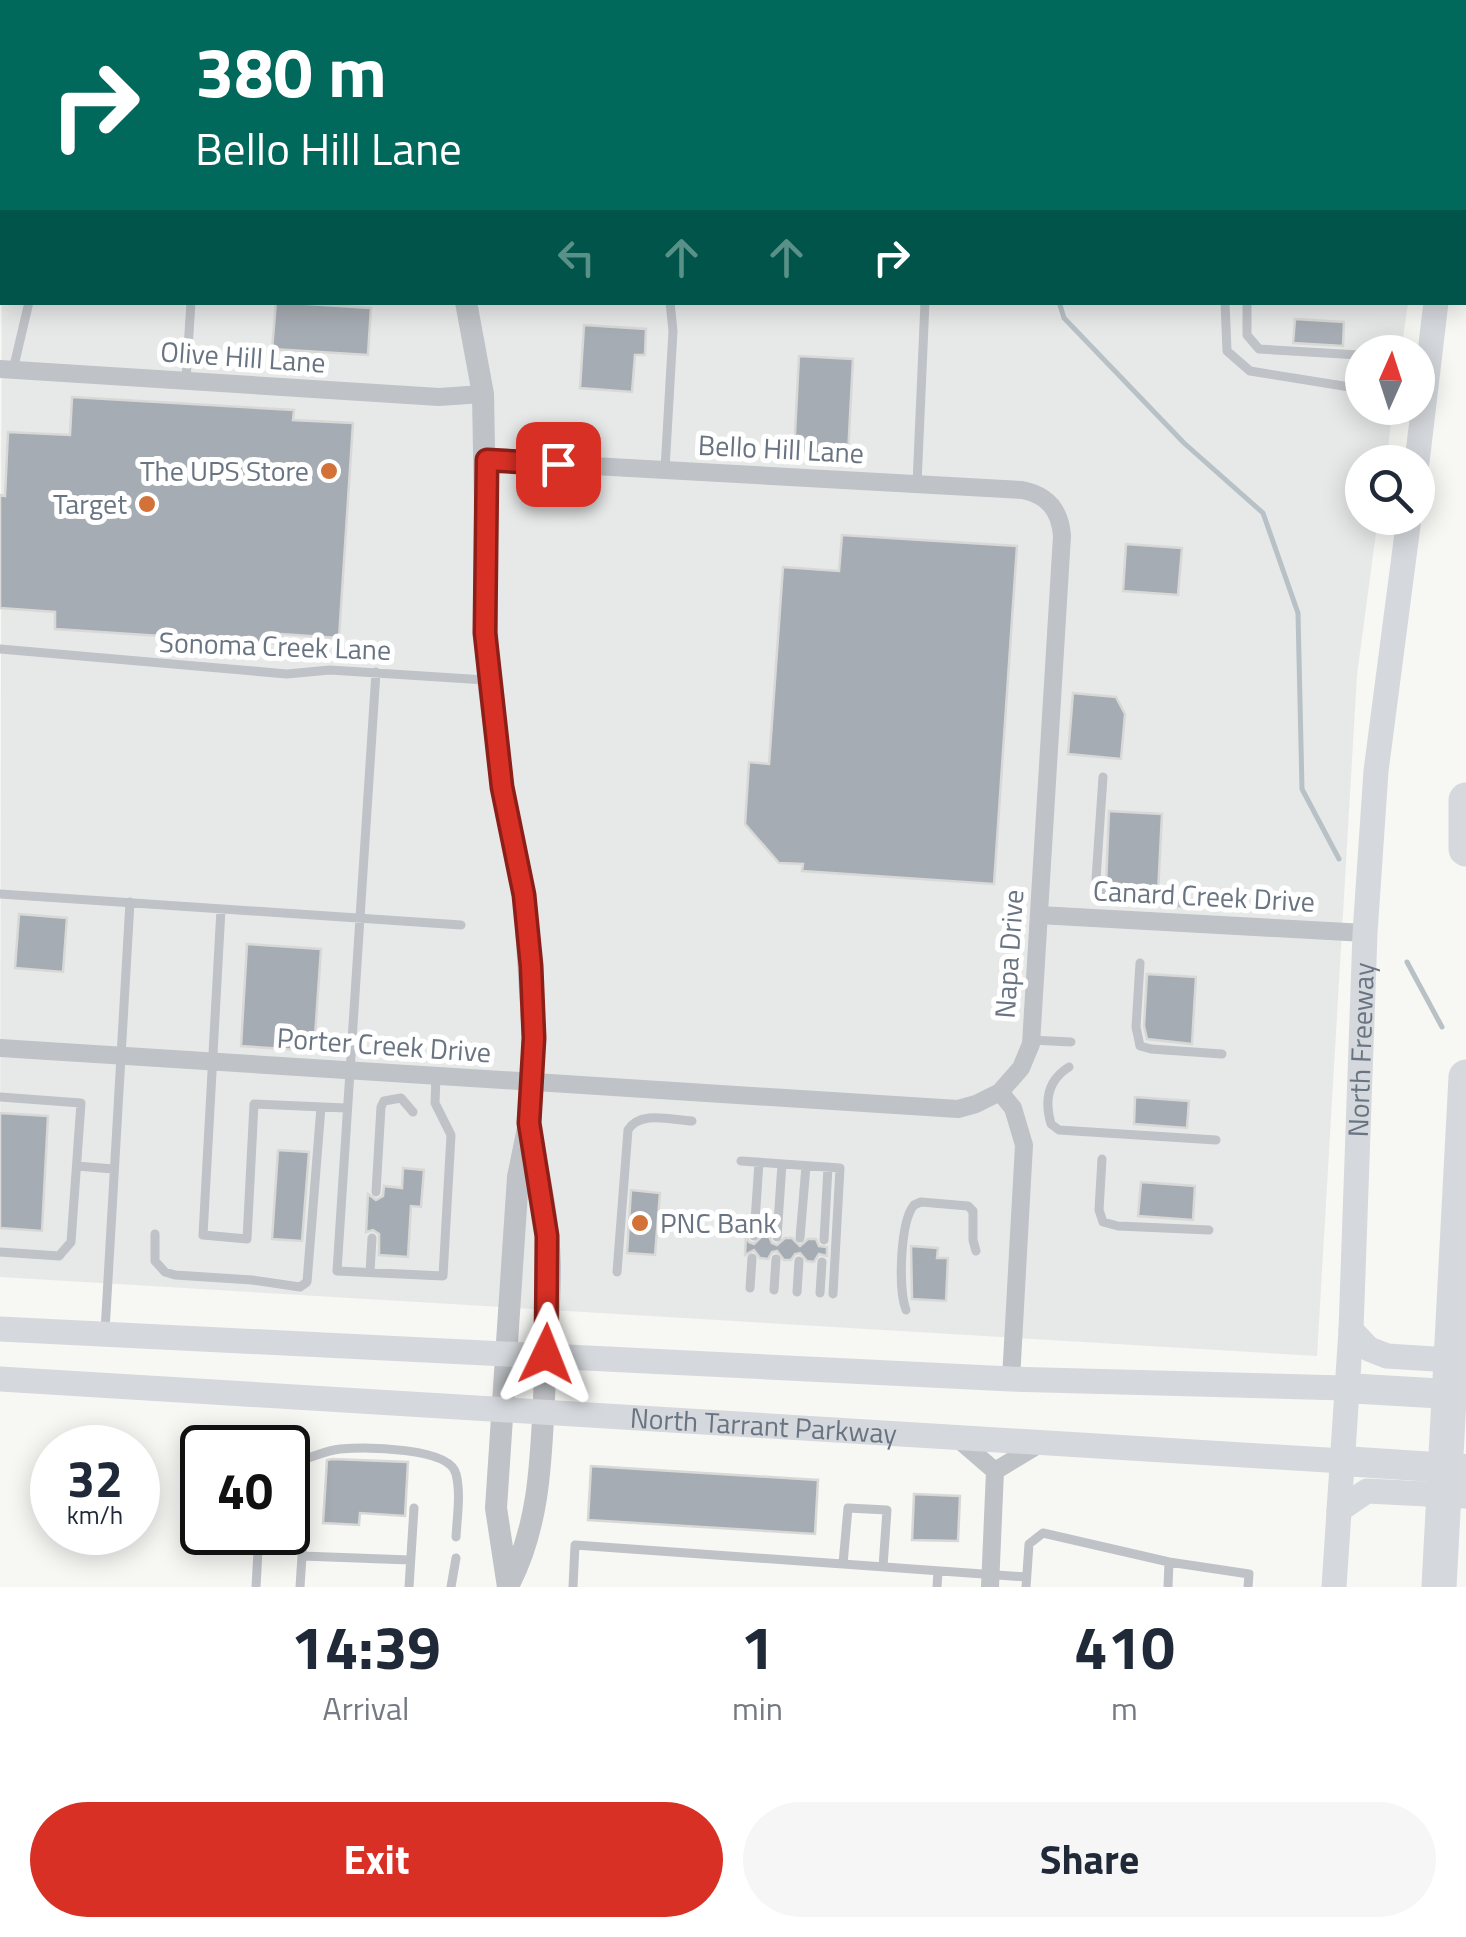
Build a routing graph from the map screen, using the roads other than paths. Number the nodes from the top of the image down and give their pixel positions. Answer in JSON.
{"nodes":[{"id":1,"x":28,"y":305,"type":"edge"},
{"id":2,"x":190,"y":305,"type":"edge"},
{"id":3,"x":467,"y":305,"type":"edge"},
{"id":4,"x":670,"y":305,"type":"edge"},
{"id":5,"x":925,"y":305,"type":"edge"},
{"id":6,"x":1225,"y":305,"type":"edge"},
{"id":7,"x":1247,"y":305,"type":"edge"},
{"id":8,"x":1436,"y":305,"type":"edge"},
{"id":9,"x":1431,"y":335,"type":"edge"},
{"id":10,"x":1345,"y":355,"type":"edge"},
{"id":11,"x":6,"y":369,"type":"edge"},
{"id":12,"x":186,"y":381,"type":"junction"},
{"id":13,"x":1345,"y":386,"type":"edge"},
{"id":14,"x":483,"y":394,"type":"junction"},
{"id":15,"x":487,"y":460,"type":"junction"},
{"id":16,"x":664,"y":470,"type":"junction"},
{"id":17,"x":917,"y":484,"type":"junction"},
{"id":18,"x":1060,"y":518,"type":"joint"},
{"id":19,"x":1408,"y":535,"type":"edge"},
{"id":20,"x":0,"y":648,"type":"edge"},
{"id":21,"x":376,"y":672,"type":"junction"},
{"id":22,"x":488,"y":680,"type":"junction"},
{"id":23,"x":1103,"y":778,"type":"dead end"},
{"id":24,"x":1466,"y":800,"type":"edge"},
{"id":25,"x":1466,"y":849,"type":"edge"},
{"id":26,"x":0,"y":894,"type":"edge"},
{"id":27,"x":130,"y":902,"type":"junction"},
{"id":28,"x":1198,"y":903,"type":"dead end"},
{"id":29,"x":220,"y":908,"type":"junction"},
{"id":30,"x":1039,"y":915,"type":"junction"},
{"id":31,"x":362,"y":918,"type":"junction"},
{"id":32,"x":461,"y":925,"type":"dead end"},
{"id":33,"x":1365,"y":933,"type":"junction"},
{"id":34,"x":1140,"y":963,"type":"dead end"},
{"id":35,"x":1031,"y":1040,"type":"junction"},
{"id":36,"x":1071,"y":1042,"type":"dead end"},
{"id":37,"x":0,"y":1048,"type":"edge"},
{"id":38,"x":1222,"y":1054,"type":"dead end"},
{"id":39,"x":119,"y":1056,"type":"junction"},
{"id":40,"x":214,"y":1062,"type":"junction"},
{"id":41,"x":1069,"y":1067,"type":"dead end"},
{"id":42,"x":352,"y":1070,"type":"junction"},
{"id":43,"x":436,"y":1076,"type":"junction"},
{"id":44,"x":1466,"y":1077,"type":"edge"},
{"id":45,"x":531,"y":1082,"type":"junction"},
{"id":46,"x":1000,"y":1092,"type":"junction"},
{"id":47,"x":0,"y":1097,"type":"edge"},
{"id":48,"x":321,"y":1107,"type":"junction"},
{"id":49,"x":346,"y":1108,"type":"junction"},
{"id":50,"x":413,"y":1112,"type":"dead end"},
{"id":51,"x":692,"y":1121,"type":"dead end"},
{"id":52,"x":529,"y":1123,"type":"junction"},
{"id":53,"x":1216,"y":1140,"type":"dead end"},
{"id":54,"x":1102,"y":1159,"type":"dead end"},
{"id":55,"x":742,"y":1161,"type":"dead end"},
{"id":56,"x":759,"y":1162,"type":"junction"},
{"id":57,"x":782,"y":1164,"type":"junction"},
{"id":58,"x":77,"y":1166,"type":"junction"},
{"id":59,"x":806,"y":1166,"type":"junction"},
{"id":60,"x":828,"y":1168,"type":"junction"},
{"id":61,"x":113,"y":1169,"type":"junction"},
{"id":62,"x":376,"y":1192,"type":"dead end"},
{"id":63,"x":1210,"y":1230,"type":"dead end"},
{"id":64,"x":155,"y":1234,"type":"dead end"},
{"id":65,"x":754,"y":1236,"type":"dead end"},
{"id":66,"x":777,"y":1237,"type":"dead end"},
{"id":67,"x":372,"y":1238,"type":"dead end"},
{"id":68,"x":800,"y":1238,"type":"dead end"},
{"id":69,"x":824,"y":1240,"type":"dead end"},
{"id":70,"x":976,"y":1251,"type":"dead end"},
{"id":71,"x":0,"y":1252,"type":"edge"},
{"id":72,"x":752,"y":1258,"type":"dead end"},
{"id":73,"x":776,"y":1259,"type":"dead end"},
{"id":74,"x":799,"y":1261,"type":"dead end"},
{"id":75,"x":822,"y":1262,"type":"dead end"},
{"id":76,"x":370,"y":1272,"type":"junction"},
{"id":77,"x":616,"y":1272,"type":"dead end"},
{"id":78,"x":750,"y":1288,"type":"dead end"},
{"id":79,"x":774,"y":1290,"type":"dead end"},
{"id":80,"x":797,"y":1292,"type":"dead end"},
{"id":81,"x":820,"y":1294,"type":"dead end"},
{"id":82,"x":832,"y":1294,"type":"dead end"},
{"id":83,"x":906,"y":1310,"type":"dead end"},
{"id":84,"x":0,"y":1329,"type":"edge"},
{"id":85,"x":1351,"y":1330,"type":"junction"},
{"id":86,"x":105,"y":1334,"type":"junction"},
{"id":87,"x":505,"y":1352,"type":"junction"},
{"id":88,"x":546,"y":1354,"type":"junction"},
{"id":89,"x":1466,"y":1360,"type":"edge"},
{"id":90,"x":1011,"y":1378,"type":"junction"},
{"id":91,"x":0,"y":1379,"type":"edge"},
{"id":92,"x":1346,"y":1388,"type":"junction"},
{"id":93,"x":1466,"y":1395,"type":"edge"},
{"id":94,"x":502,"y":1410,"type":"junction"},
{"id":95,"x":544,"y":1412,"type":"junction"},
{"id":96,"x":958,"y":1440,"type":"junction"},
{"id":97,"x":1038,"y":1445,"type":"junction"},
{"id":98,"x":310,"y":1458,"type":"edge"},
{"id":99,"x":1343,"y":1462,"type":"junction"},
{"id":100,"x":1466,"y":1468,"type":"edge"},
{"id":101,"x":995,"y":1471,"type":"junction"},
{"id":102,"x":1378,"y":1477,"type":"junction"},
{"id":103,"x":1466,"y":1496,"type":"edge"},
{"id":104,"x":414,"y":1508,"type":"dead end"},
{"id":105,"x":1339,"y":1510,"type":"junction"},
{"id":106,"x":456,"y":1537,"type":"dead end"},
{"id":107,"x":257,"y":1555,"type":"edge"},
{"id":108,"x":302,"y":1556,"type":"joint"},
{"id":109,"x":456,"y":1558,"type":"dead end"},
{"id":110,"x":410,"y":1560,"type":"junction"},
{"id":111,"x":1169,"y":1562,"type":"junction"},
{"id":112,"x":844,"y":1564,"type":"junction"},
{"id":113,"x":883,"y":1567,"type":"junction"},
{"id":114,"x":938,"y":1571,"type":"junction"},
{"id":115,"x":990,"y":1581,"type":"edge"},
{"id":116,"x":1026,"y":1582,"type":"edge"},
{"id":117,"x":508,"y":1586,"type":"edge"},
{"id":118,"x":256,"y":1587,"type":"edge"},
{"id":119,"x":300,"y":1587,"type":"edge"},
{"id":120,"x":409,"y":1587,"type":"edge"},
{"id":121,"x":451,"y":1587,"type":"edge"},
{"id":122,"x":573,"y":1587,"type":"edge"},
{"id":123,"x":937,"y":1587,"type":"edge"},
{"id":124,"x":1168,"y":1587,"type":"edge"},
{"id":125,"x":1248,"y":1587,"type":"edge"},
{"id":126,"x":1334,"y":1587,"type":"edge"},
{"id":127,"x":1438,"y":1587,"type":"edge"}],
"edges":[{"from":1,"to":11,"type":"lane"},
{"from":2,"to":12,"type":"lane"},
{"from":3,"to":14,"type":"street"},
{"from":4,"to":16,"type":"lane"},
{"from":5,"to":17,"type":"lane"},
{"from":6,"to":13,"type":"lane"},
{"from":7,"to":10,"type":"lane"},
{"from":8,"to":9,"type":"main road"},
{"from":11,"to":12,"type":"street","name":"Olive Hill Lane"},
{"from":12,"to":14,"type":"street","name":"Olive Hill Lane"},
{"from":14,"to":15,"type":"street"},
{"from":15,"to":16,"type":"street","name":"Bello Hill Lane"},
{"from":15,"to":22,"type":"street"},
{"from":16,"to":17,"type":"street","name":"Bello Hill Lane"},
{"from":17,"to":18,"type":"street","name":"Bello Hill Lane"},
{"from":18,"to":30,"type":"street","name":"Napa Drive"},
{"from":19,"to":33,"type":"main road","name":"North Freeway"},
{"from":20,"to":21,"type":"lane","name":"Sonoma Creek Lane"},
{"from":21,"to":22,"type":"lane","name":"Sonoma Creek Lane"},
{"from":21,"to":31,"type":"lane"},
{"from":22,"to":45,"type":"street"},
{"from":23,"to":28,"type":"lane"},
{"from":24,"to":25,"type":"highway"},
{"from":26,"to":27,"type":"lane"},
{"from":27,"to":29,"type":"lane"},
{"from":27,"to":39,"type":"lane"},
{"from":29,"to":31,"type":"lane"},
{"from":29,"to":40,"type":"lane"},
{"from":30,"to":33,"type":"street","name":"Canard Creek Drive"},
{"from":30,"to":35,"type":"street","name":"Napa Drive"},
{"from":31,"to":32,"type":"lane"},
{"from":31,"to":42,"type":"lane"},
{"from":33,"to":85,"type":"main road","name":"North Freeway"},
{"from":34,"to":38,"type":"lane"},
{"from":35,"to":36,"type":"lane"},
{"from":35,"to":46,"type":"street","name":"Napa Drive"},
{"from":37,"to":39,"type":"street","name":"Porter Creek Drive"},
{"from":39,"to":40,"type":"street","name":"Porter Creek Drive"},
{"from":39,"to":61,"type":"lane"},
{"from":40,"to":42,"type":"street","name":"Porter Creek Drive"},
{"from":40,"to":48,"type":"lane"},
{"from":41,"to":53,"type":"lane"},
{"from":42,"to":43,"type":"street","name":"Porter Creek Drive"},
{"from":42,"to":49,"type":"lane"},
{"from":43,"to":45,"type":"street","name":"Porter Creek Drive"},
{"from":43,"to":76,"type":"lane"},
{"from":44,"to":127,"type":"highway"},
{"from":45,"to":46,"type":"street","name":"Porter Creek Drive"},
{"from":45,"to":52,"type":"street"},
{"from":46,"to":90,"type":"street"},
{"from":47,"to":58,"type":"lane"},
{"from":48,"to":49,"type":"lane"},
{"from":48,"to":64,"type":"lane"},
{"from":49,"to":76,"type":"lane"},
{"from":50,"to":62,"type":"lane"},
{"from":51,"to":77,"type":"lane"},
{"from":52,"to":87,"type":"street"},
{"from":52,"to":88,"type":"street"},
{"from":54,"to":63,"type":"lane"},
{"from":55,"to":56,"type":"lane"},
{"from":56,"to":57,"type":"lane"},
{"from":56,"to":65,"type":"lane"},
{"from":57,"to":59,"type":"lane"},
{"from":57,"to":66,"type":"lane"},
{"from":58,"to":61,"type":"lane"},
{"from":58,"to":71,"type":"lane"},
{"from":59,"to":60,"type":"lane"},
{"from":59,"to":68,"type":"lane"},
{"from":60,"to":69,"type":"lane"},
{"from":60,"to":82,"type":"lane"},
{"from":61,"to":86,"type":"lane"},
{"from":67,"to":76,"type":"lane"},
{"from":70,"to":83,"type":"lane"},
{"from":72,"to":78,"type":"lane"},
{"from":73,"to":79,"type":"lane"},
{"from":74,"to":80,"type":"lane"},
{"from":75,"to":81,"type":"lane"},
{"from":84,"to":86,"type":"main road"},
{"from":85,"to":89,"type":"main road"},
{"from":85,"to":92,"type":"main road","name":"North Freeway"},
{"from":86,"to":87,"type":"main road"},
{"from":87,"to":88,"type":"main road"},
{"from":87,"to":94,"type":"street"},
{"from":88,"to":90,"type":"main road"},
{"from":88,"to":95,"type":"street"},
{"from":90,"to":92,"type":"main road"},
{"from":91,"to":94,"type":"main road","name":"North Tarrant Parkway"},
{"from":92,"to":93,"type":"main road"},
{"from":92,"to":99,"type":"main road","name":"North Freeway"},
{"from":94,"to":95,"type":"main road","name":"North Tarrant Parkway"},
{"from":94,"to":117,"type":"street"},
{"from":95,"to":96,"type":"main road","name":"North Tarrant Parkway"},
{"from":95,"to":117,"type":"street"},
{"from":96,"to":97,"type":"main road","name":"North Tarrant Parkway"},
{"from":96,"to":101,"type":"street"},
{"from":97,"to":99,"type":"main road","name":"North Tarrant Parkway"},
{"from":97,"to":101,"type":"street"},
{"from":98,"to":106,"type":"lane"},
{"from":99,"to":102,"type":"main road","name":"North Tarrant Parkway"},
{"from":99,"to":105,"type":"main road","name":"North Freeway"},
{"from":100,"to":102,"type":"main road","name":"North Tarrant Parkway"},
{"from":101,"to":115,"type":"street"},
{"from":102,"to":103,"type":"main road"},
{"from":102,"to":105,"type":"main road"},
{"from":104,"to":110,"type":"lane"},
{"from":105,"to":126,"type":"main road","name":"North Freeway"},
{"from":107,"to":118,"type":"lane"},
{"from":108,"to":110,"type":"lane"},
{"from":108,"to":119,"type":"lane"},
{"from":109,"to":121,"type":"lane"},
{"from":110,"to":120,"type":"lane"},
{"from":111,"to":116,"type":"lane"},
{"from":111,"to":124,"type":"lane"},
{"from":111,"to":125,"type":"lane"},
{"from":112,"to":113,"type":"lane"},
{"from":112,"to":113,"type":"lane"},
{"from":112,"to":122,"type":"lane"},
{"from":113,"to":114,"type":"lane"},
{"from":114,"to":115,"type":"lane"},
{"from":114,"to":123,"type":"lane"},
{"from":115,"to":116,"type":"lane"}]}
